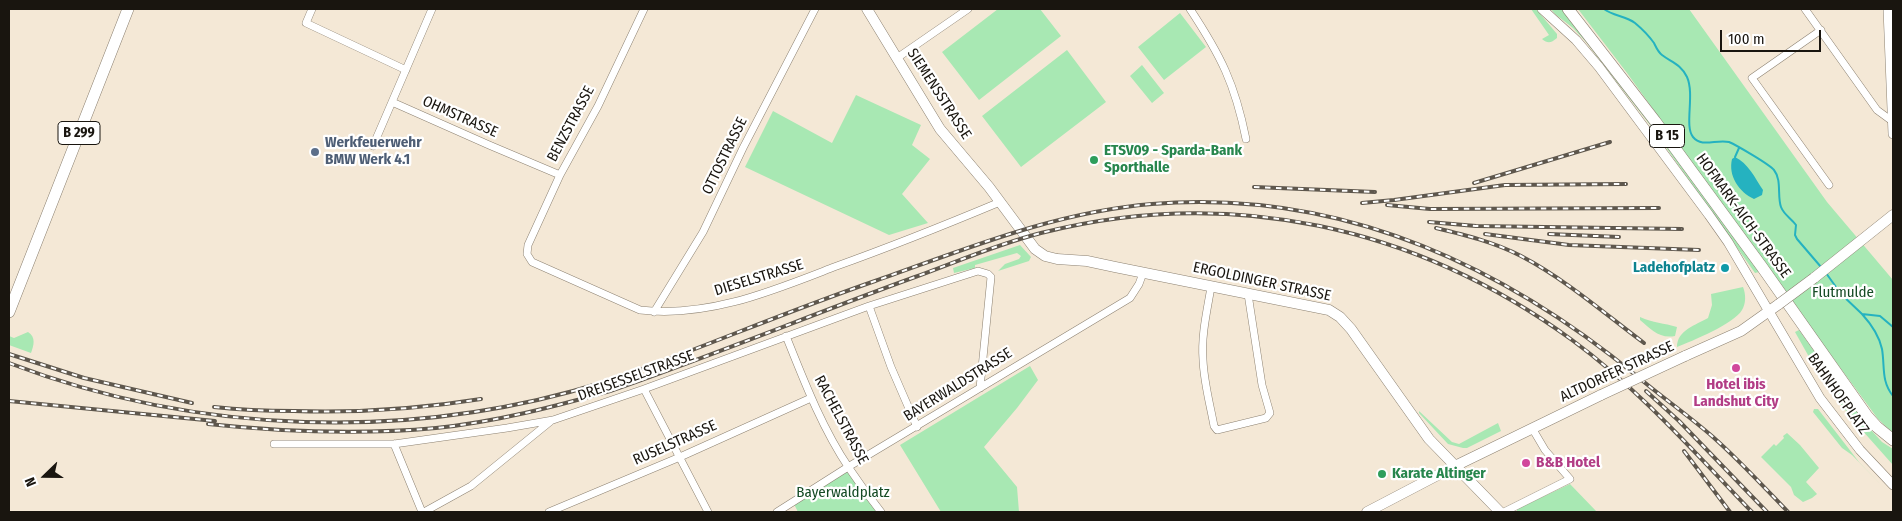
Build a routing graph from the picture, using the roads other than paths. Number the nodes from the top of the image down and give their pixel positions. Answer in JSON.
{"nodes":[{"id":1,"x":128,"y":9,"type":"edge"},
{"id":2,"x":312,"y":9,"type":"edge"},
{"id":3,"x":432,"y":9,"type":"edge"},
{"id":4,"x":644,"y":9,"type":"edge"},
{"id":5,"x":815,"y":9,"type":"edge"},
{"id":6,"x":867,"y":9,"type":"edge"},
{"id":7,"x":968,"y":9,"type":"edge"},
{"id":8,"x":1190,"y":9,"type":"edge"},
{"id":9,"x":1568,"y":9,"type":"edge"},
{"id":10,"x":1806,"y":9,"type":"edge"},
{"id":11,"x":1888,"y":9,"type":"edge"},
{"id":12,"x":1545,"y":10,"type":"edge"},
{"id":13,"x":1821,"y":30,"type":"junction"},
{"id":14,"x":897,"y":58,"type":"junction"},
{"id":15,"x":406,"y":70,"type":"junction"},
{"id":16,"x":392,"y":102,"type":"junction"},
{"id":17,"x":1892,"y":121,"type":"edge"},
{"id":18,"x":1893,"y":134,"type":"edge"},
{"id":19,"x":1246,"y":139,"type":"dead end"},
{"id":20,"x":373,"y":146,"type":"dead end"},
{"id":21,"x":560,"y":175,"type":"junction"},
{"id":22,"x":1829,"y":185,"type":"dead end"},
{"id":23,"x":1000,"y":202,"type":"junction"},
{"id":24,"x":1893,"y":215,"type":"edge"},
{"id":25,"x":1027,"y":239,"type":"joint"},
{"id":26,"x":527,"y":254,"type":"joint"},
{"id":27,"x":1143,"y":273,"type":"junction"},
{"id":28,"x":1211,"y":287,"type":"junction"},
{"id":29,"x":1248,"y":294,"type":"junction"},
{"id":30,"x":869,"y":306,"type":"junction"},
{"id":31,"x":9,"y":312,"type":"edge"},
{"id":32,"x":654,"y":312,"type":"junction"},
{"id":33,"x":1769,"y":312,"type":"junction"},
{"id":34,"x":786,"y":336,"type":"junction"},
{"id":35,"x":980,"y":388,"type":"junction"},
{"id":36,"x":644,"y":389,"type":"junction"},
{"id":37,"x":811,"y":398,"type":"junction"},
{"id":38,"x":553,"y":420,"type":"junction"},
{"id":39,"x":917,"y":427,"type":"junction"},
{"id":40,"x":1532,"y":428,"type":"junction"},
{"id":41,"x":1893,"y":440,"type":"edge"},
{"id":42,"x":274,"y":444,"type":"dead end"},
{"id":43,"x":394,"y":444,"type":"junction"},
{"id":44,"x":680,"y":457,"type":"junction"},
{"id":45,"x":1455,"y":466,"type":"junction"},
{"id":46,"x":848,"y":467,"type":"junction"},
{"id":47,"x":1893,"y":485,"type":"edge"},
{"id":48,"x":423,"y":512,"type":"edge"},
{"id":49,"x":549,"y":512,"type":"edge"},
{"id":50,"x":708,"y":512,"type":"edge"},
{"id":51,"x":777,"y":512,"type":"edge"},
{"id":52,"x":881,"y":512,"type":"edge"},
{"id":53,"x":1367,"y":512,"type":"edge"},
{"id":54,"x":1500,"y":512,"type":"edge"},
{"id":55,"x":1504,"y":512,"type":"edge"}],
"edges":[{"from":1,"to":31,"type":"main road","number":"B 299"},
{"from":2,"to":15,"type":"street"},
{"from":3,"to":15,"type":"street"},
{"from":4,"to":21,"type":"street","name":"BENZSTRASSE"},
{"from":5,"to":32,"type":"street","name":"OTTOSTRASSE"},
{"from":6,"to":14,"type":"main road","name":"SIEMENSSTRASSE"},
{"from":7,"to":14,"type":"street"},
{"from":8,"to":19,"type":"street"},
{"from":9,"to":41,"type":"main road","name":"HOFMARK-AICH-STRASSE","number":"B 15"},
{"from":10,"to":13,"type":"street"},
{"from":11,"to":17,"type":"street"},
{"from":12,"to":33,"type":"street","name":"HOFMARK-AICH-STRASSE"},
{"from":13,"to":17,"type":"street"},
{"from":13,"to":22,"type":"street"},
{"from":14,"to":23,"type":"main road","name":"SIEMENSSTRASSE"},
{"from":15,"to":16,"type":"street"},
{"from":16,"to":20,"type":"street"},
{"from":16,"to":21,"type":"street","name":"OHMSTRASSE"},
{"from":17,"to":18,"type":"street"},
{"from":21,"to":26,"type":"street","name":"BENZSTRASSE"},
{"from":23,"to":25,"type":"main road","name":"SIEMENSSTRASSE"},
{"from":23,"to":32,"type":"street","name":"DIESELSTRASSE"},
{"from":24,"to":33,"type":"main road","name":"ALTDORFER STRASSE","bridge":true},
{"from":25,"to":27,"type":"main road","name":"ERGOLDINGER STRASSE"},
{"from":26,"to":32,"type":"street","name":"DIESELSTRASSE"},
{"from":27,"to":28,"type":"main road","name":"ERGOLDINGER STRASSE"},
{"from":27,"to":35,"type":"street","name":"BAYERWALDSTRASSE"},
{"from":28,"to":29,"type":"main road","name":"ERGOLDINGER STRASSE"},
{"from":28,"to":29,"type":"street"},
{"from":29,"to":45,"type":"main road","name":"ERGOLDINGER STRASSE"},
{"from":30,"to":34,"type":"street","name":"DREISESSELSTRASSE"},
{"from":30,"to":35,"type":"street","name":"DREISESSELSTRASSE"},
{"from":30,"to":39,"type":"street"},
{"from":33,"to":40,"type":"main road","name":"ALTDORFER STRASSE","bridge":true},
{"from":33,"to":47,"type":"street","name":"BAHNHOFPLATZ"},
{"from":34,"to":36,"type":"street","name":"DREISESSELSTRASSE"},
{"from":34,"to":37,"type":"street","name":"RACHELSTRASSE"},
{"from":35,"to":39,"type":"street","name":"BAYERWALDSTRASSE"},
{"from":36,"to":38,"type":"street","name":"DREISESSELSTRASSE"},
{"from":36,"to":44,"type":"street"},
{"from":37,"to":44,"type":"street","name":"RUSELSTRASSE"},
{"from":37,"to":46,"type":"street","name":"RACHELSTRASSE"},
{"from":38,"to":43,"type":"street","name":"DREISESSELSTRASSE"},
{"from":38,"to":48,"type":"street"},
{"from":39,"to":46,"type":"street","name":"BAYERWALDSTRASSE"},
{"from":40,"to":45,"type":"main road","name":"ALTDORFER STRASSE"},
{"from":40,"to":55,"type":"street"},
{"from":42,"to":43,"type":"street","name":"DREISESSELSTRASSE"},
{"from":43,"to":48,"type":"street"},
{"from":44,"to":49,"type":"street","name":"RUSELSTRASSE"},
{"from":44,"to":50,"type":"street"},
{"from":45,"to":53,"type":"main road","name":"ALTDORFER STRASSE"},
{"from":45,"to":54,"type":"main road","name":"ERGOLDINGER STRASSE"},
{"from":46,"to":51,"type":"street","name":"BAYERWALDSTRASSE"},
{"from":46,"to":52,"type":"street","name":"RACHELSTRASSE"}]}
